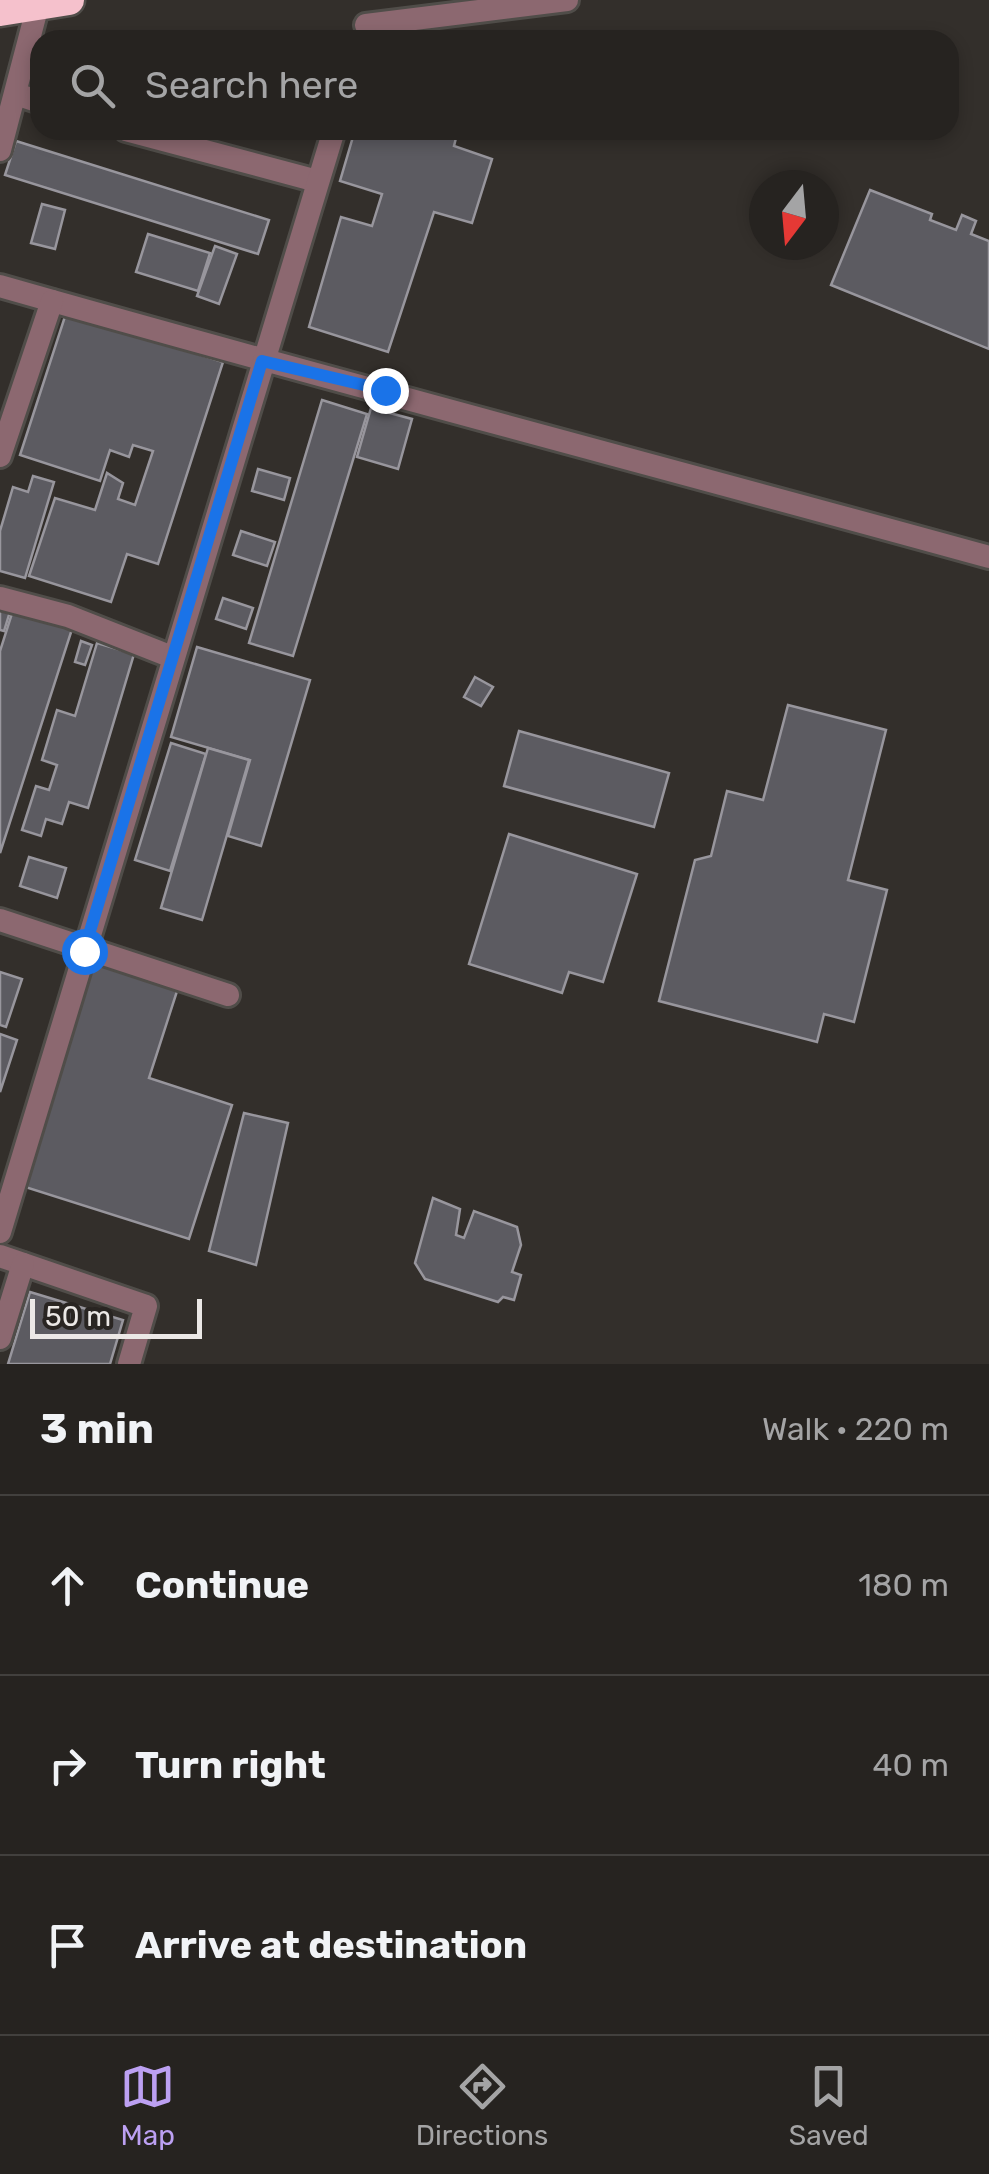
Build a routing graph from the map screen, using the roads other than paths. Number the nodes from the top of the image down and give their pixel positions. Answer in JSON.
{"nodes":[{"id":1,"x":70,"y":0,"type":"edge"},
{"id":2,"x":374,"y":0,"type":"edge"},
{"id":3,"x":552,"y":2,"type":"edge"},
{"id":4,"x":38,"y":5,"type":"junction"},
{"id":5,"x":0,"y":11,"type":"edge"},
{"id":6,"x":32,"y":30,"type":"edge"},
{"id":7,"x":365,"y":30,"type":"edge"},
{"id":8,"x":382,"y":30,"type":"edge"},
{"id":9,"x":30,"y":37,"type":"edge"},
{"id":10,"x":16,"y":94,"type":"junction"},
{"id":11,"x":30,"y":99,"type":"edge"},
{"id":12,"x":163,"y":140,"type":"edge"},
{"id":13,"x":331,"y":140,"type":"edge"},
{"id":14,"x":0,"y":150,"type":"edge"},
{"id":15,"x":318,"y":182,"type":"junction"},
{"id":16,"x":0,"y":286,"type":"edge"},
{"id":17,"x":52,"y":301,"type":"junction"},
{"id":18,"x":262,"y":361,"type":"junction"},
{"id":19,"x":0,"y":456,"type":"edge"},
{"id":20,"x":989,"y":557,"type":"edge"},
{"id":21,"x":0,"y":598,"type":"edge"},
{"id":22,"x":172,"y":657,"type":"junction"},
{"id":23,"x":0,"y":920,"type":"edge"},
{"id":24,"x":84,"y":951,"type":"junction"},
{"id":25,"x":228,"y":995,"type":"dead end"},
{"id":26,"x":0,"y":1232,"type":"edge"},
{"id":27,"x":0,"y":1256,"type":"edge"},
{"id":28,"x":23,"y":1264,"type":"junction"},
{"id":29,"x":0,"y":1338,"type":"edge"},
{"id":30,"x":129,"y":1364,"type":"edge"}],
"edges":[{"from":1,"to":4,"type":"highway"},
{"from":2,"to":7,"type":"street"},
{"from":3,"to":8,"type":"street"},
{"from":4,"to":5,"type":"highway"},
{"from":4,"to":6,"type":"street"},
{"from":9,"to":10,"type":"street"},
{"from":10,"to":11,"type":"street"},
{"from":10,"to":14,"type":"street"},
{"from":12,"to":15,"type":"street"},
{"from":13,"to":15,"type":"street"},
{"from":15,"to":18,"type":"street"},
{"from":16,"to":17,"type":"street"},
{"from":17,"to":18,"type":"street"},
{"from":17,"to":19,"type":"street"},
{"from":18,"to":20,"type":"street"},
{"from":18,"to":22,"type":"street"},
{"from":21,"to":22,"type":"street"},
{"from":22,"to":24,"type":"street"},
{"from":23,"to":24,"type":"street"},
{"from":24,"to":25,"type":"street"},
{"from":24,"to":26,"type":"street"},
{"from":27,"to":28,"type":"street"},
{"from":28,"to":29,"type":"street"},
{"from":28,"to":30,"type":"street"}]}
